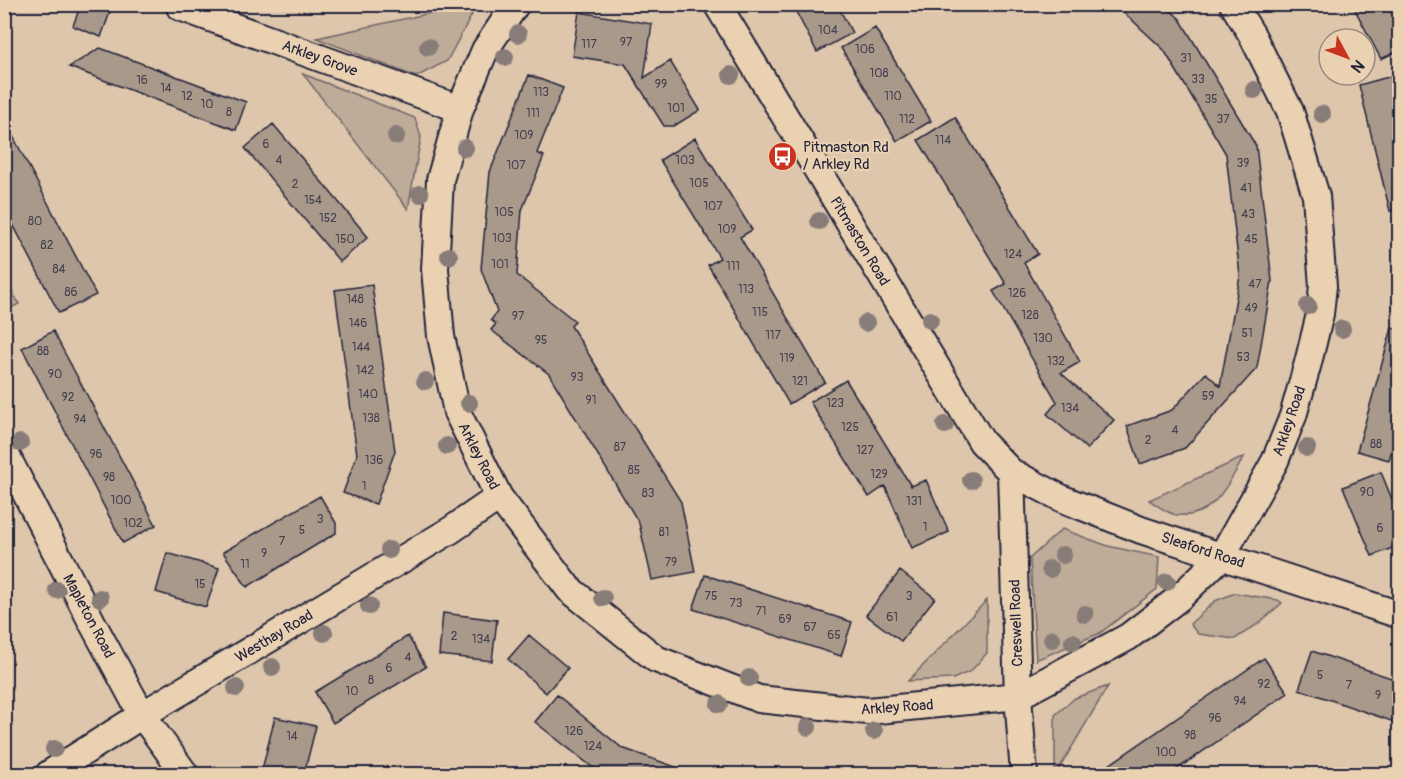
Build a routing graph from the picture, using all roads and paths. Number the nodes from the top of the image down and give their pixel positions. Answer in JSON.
{"nodes":[{"id":1,"x":516,"y":4,"type":"edge"},
{"id":2,"x":717,"y":4,"type":"edge"},
{"id":3,"x":1233,"y":4,"type":"edge"},
{"id":4,"x":180,"y":7,"type":"dead end"},
{"id":5,"x":460,"y":110,"type":"junction"},
{"id":6,"x":4,"y":451,"type":"edge"},
{"id":7,"x":1011,"y":472,"type":"junction"},
{"id":8,"x":499,"y":496,"type":"junction"},
{"id":9,"x":1222,"y":556,"type":"junction"},
{"id":10,"x":1400,"y":615,"type":"edge"},
{"id":11,"x":1018,"y":696,"type":"junction"},
{"id":12,"x":142,"y":715,"type":"junction"},
{"id":13,"x":49,"y":774,"type":"edge"},
{"id":14,"x":185,"y":774,"type":"edge"},
{"id":15,"x":1024,"y":774,"type":"edge"}],
"edges":[{"from":1,"to":5,"type":"street","name":"Arkley Road"},
{"from":2,"to":7,"type":"street","name":"Pitmaston Road"},
{"from":3,"to":9,"type":"street","name":"Arkley Road"},
{"from":4,"to":5,"type":"street","name":"Arkley Grove"},
{"from":5,"to":8,"type":"street","name":"Arkley Road"},
{"from":6,"to":12,"type":"street","name":"Mapleton Road"},
{"from":7,"to":9,"type":"street","name":"Sleaford Road"},
{"from":7,"to":11,"type":"street","name":"Creswell Road"},
{"from":8,"to":11,"type":"street","name":"Arkley Road"},
{"from":8,"to":12,"type":"street","name":"Westhay Road"},
{"from":9,"to":10,"type":"street","name":"Sleaford Road"},
{"from":9,"to":11,"type":"street","name":"Arkley Road"},
{"from":11,"to":15,"type":"street","name":"Creswell Road"},
{"from":12,"to":13,"type":"street","name":"Westhay Road"},
{"from":12,"to":14,"type":"street","name":"Mapleton Road"}]}
